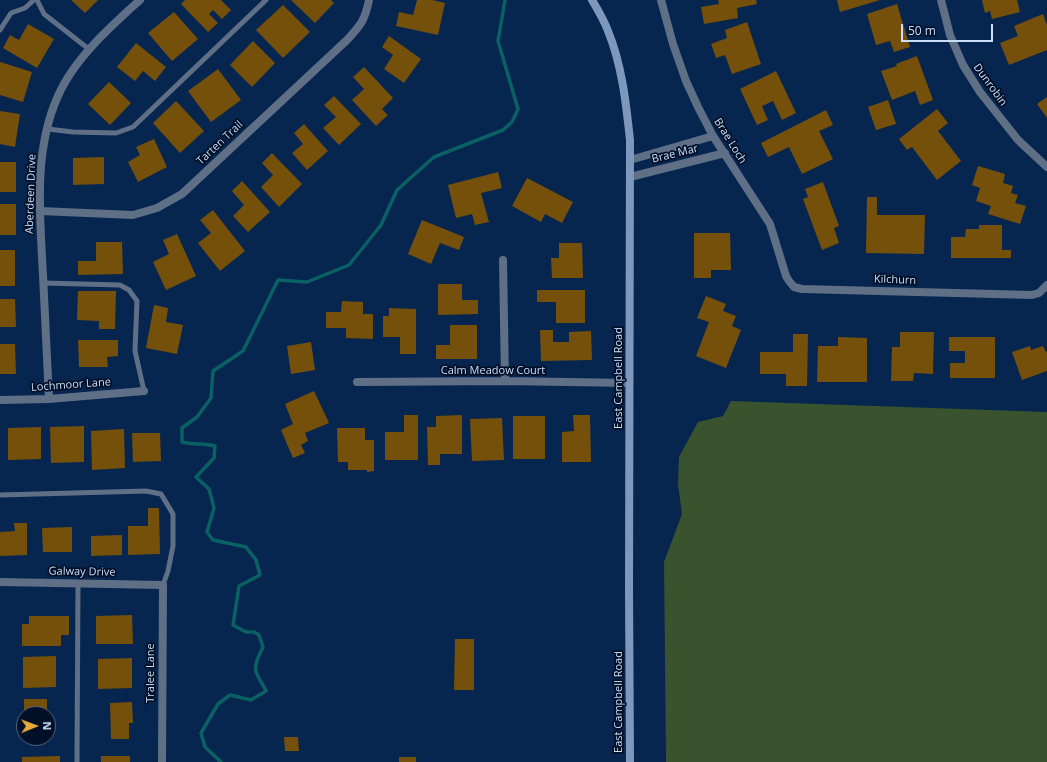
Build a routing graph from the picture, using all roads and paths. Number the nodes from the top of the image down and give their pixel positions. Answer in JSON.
{"nodes":[{"id":1,"x":36,"y":0,"type":"edge"},
{"id":2,"x":140,"y":0,"type":"edge"},
{"id":3,"x":266,"y":0,"type":"edge"},
{"id":4,"x":369,"y":0,"type":"edge"},
{"id":5,"x":592,"y":0,"type":"edge"},
{"id":6,"x":660,"y":0,"type":"edge"},
{"id":7,"x":941,"y":0,"type":"edge"},
{"id":8,"x":0,"y":30,"type":"edge"},
{"id":9,"x":90,"y":50,"type":"junction"},
{"id":10,"x":48,"y":128,"type":"junction"},
{"id":11,"x":713,"y":136,"type":"junction"},
{"id":12,"x":724,"y":154,"type":"junction"},
{"id":13,"x":630,"y":160,"type":"junction"},
{"id":14,"x":1047,"y":167,"type":"edge"},
{"id":15,"x":630,"y":177,"type":"junction"},
{"id":16,"x":40,"y":211,"type":"junction"},
{"id":17,"x":502,"y":260,"type":"dead end"},
{"id":18,"x":43,"y":283,"type":"junction"},
{"id":19,"x":1047,"y":285,"type":"edge"},
{"id":20,"x":794,"y":287,"type":"joint"},
{"id":21,"x":505,"y":381,"type":"junction"},
{"id":22,"x":356,"y":382,"type":"dead end"},
{"id":23,"x":629,"y":383,"type":"junction"},
{"id":24,"x":144,"y":392,"type":"joint"},
{"id":25,"x":49,"y":399,"type":"junction"},
{"id":26,"x":0,"y":400,"type":"edge"},
{"id":27,"x":0,"y":495,"type":"edge"},
{"id":28,"x":0,"y":582,"type":"edge"},
{"id":29,"x":78,"y":583,"type":"junction"},
{"id":30,"x":163,"y":585,"type":"junction"},
{"id":31,"x":77,"y":762,"type":"edge"},
{"id":32,"x":162,"y":762,"type":"edge"},
{"id":33,"x":630,"y":762,"type":"edge"}],
"edges":[{"from":1,"to":8,"type":"lane"},
{"from":1,"to":9,"type":"lane"},
{"from":2,"to":9,"type":"street","name":"Aberdeen Drive"},
{"from":3,"to":10,"type":"lane"},
{"from":4,"to":16,"type":"street","name":"Tarten Trail"},
{"from":5,"to":13,"type":"main road","name":"East Campbell Road"},
{"from":6,"to":11,"type":"street","name":"Brae Loch"},
{"from":7,"to":14,"type":"street","name":"Dunrobin"},
{"from":9,"to":10,"type":"street","name":"Aberdeen Drive"},
{"from":10,"to":16,"type":"street","name":"Aberdeen Drive"},
{"from":11,"to":12,"type":"street","name":"Brae Loch"},
{"from":11,"to":13,"type":"street","name":"Brae Mar"},
{"from":12,"to":15,"type":"street","name":"Brae Mar"},
{"from":12,"to":20,"type":"street","name":"Brae Loch"},
{"from":13,"to":15,"type":"main road","name":"East Campbell Road"},
{"from":15,"to":23,"type":"main road","name":"East Campbell Road"},
{"from":16,"to":18,"type":"street","name":"Aberdeen Drive"},
{"from":17,"to":21,"type":"street"},
{"from":18,"to":24,"type":"lane"},
{"from":18,"to":25,"type":"street","name":"Aberdeen Drive"},
{"from":19,"to":20,"type":"street","name":"Kilchurn"},
{"from":21,"to":22,"type":"street","name":"Calm Meadow Court"},
{"from":21,"to":23,"type":"street","name":"Calm Meadow Court"},
{"from":23,"to":33,"type":"main road","name":"East Campbell Road"},
{"from":24,"to":25,"type":"street","name":"Lochmoor Lane"},
{"from":25,"to":26,"type":"street","name":"Lochmoor Lane"},
{"from":27,"to":30,"type":"lane"},
{"from":28,"to":29,"type":"street","name":"Galway Drive"},
{"from":29,"to":30,"type":"street","name":"Galway Drive"},
{"from":29,"to":31,"type":"lane"},
{"from":30,"to":32,"type":"street","name":"Tralee Lane"}]}
